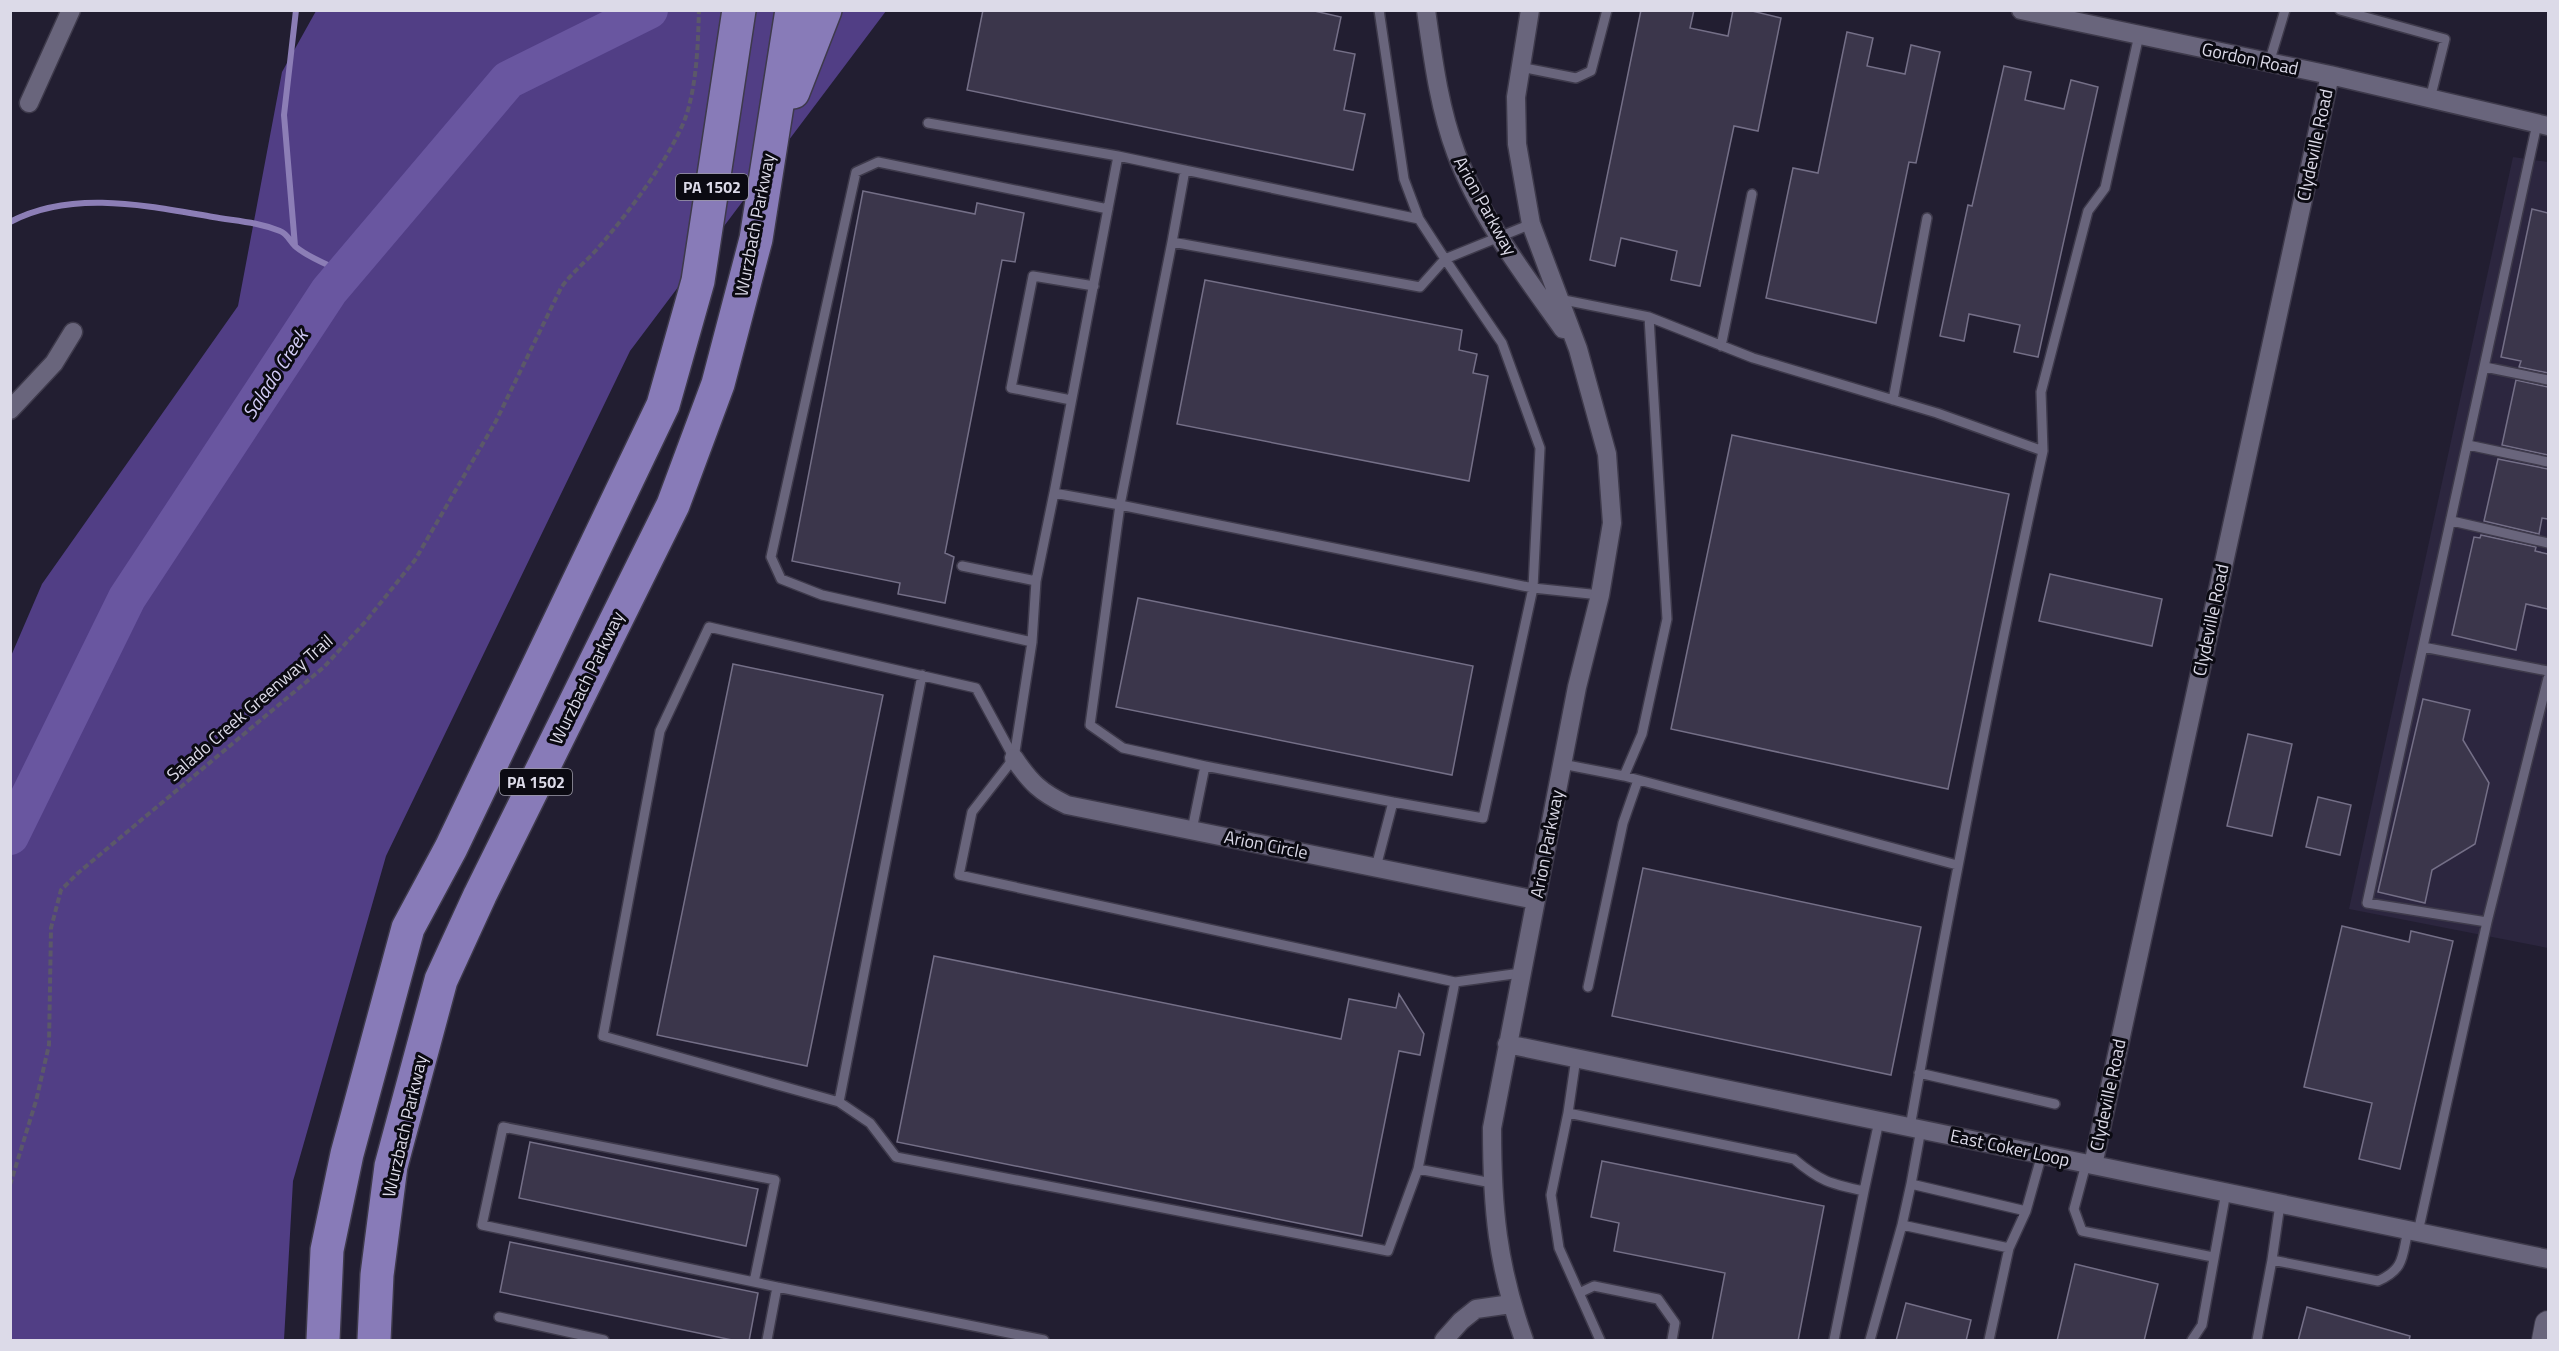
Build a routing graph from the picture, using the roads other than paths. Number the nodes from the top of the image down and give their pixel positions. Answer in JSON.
{"nodes":[{"id":1,"x":71,"y":10,"type":"edge"},
{"id":2,"x":728,"y":10,"type":"edge"},
{"id":3,"x":739,"y":10,"type":"edge"},
{"id":4,"x":792,"y":10,"type":"edge"},
{"id":5,"x":825,"y":10,"type":"edge"},
{"id":6,"x":1379,"y":10,"type":"edge"},
{"id":7,"x":1426,"y":10,"type":"edge"},
{"id":8,"x":1530,"y":10,"type":"edge"},
{"id":9,"x":1606,"y":10,"type":"edge"},
{"id":10,"x":2021,"y":10,"type":"edge"},
{"id":11,"x":2285,"y":10,"type":"edge"},
{"id":12,"x":2340,"y":10,"type":"edge"},
{"id":13,"x":2139,"y":35,"type":"junction"},
{"id":14,"x":2269,"y":63,"type":"junction"},
{"id":15,"x":1520,"y":67,"type":"junction"},
{"id":16,"x":2330,"y":75,"type":"junction"},
{"id":17,"x":726,"y":93,"type":"junction"},
{"id":18,"x":2430,"y":99,"type":"junction"},
{"id":19,"x":29,"y":103,"type":"dead end"},
{"id":20,"x":928,"y":123,"type":"dead end"},
{"id":21,"x":2543,"y":125,"type":"edge"},
{"id":22,"x":771,"y":147,"type":"junction"},
{"id":23,"x":1118,"y":156,"type":"junction"},
{"id":24,"x":1185,"y":170,"type":"junction"},
{"id":25,"x":1752,"y":194,"type":"dead end"},
{"id":26,"x":1108,"y":209,"type":"junction"},
{"id":27,"x":1927,"y":218,"type":"dead end"},
{"id":28,"x":1419,"y":219,"type":"junction"},
{"id":29,"x":1531,"y":224,"type":"junction"},
{"id":30,"x":1501,"y":238,"type":"junction"},
{"id":31,"x":1172,"y":242,"type":"junction"},
{"id":32,"x":1445,"y":258,"type":"junction"},
{"id":33,"x":1094,"y":286,"type":"junction"},
{"id":34,"x":1559,"y":299,"type":"junction"},
{"id":35,"x":1649,"y":317,"type":"junction"},
{"id":36,"x":73,"y":332,"type":"dead end"},
{"id":37,"x":1721,"y":346,"type":"junction"},
{"id":38,"x":1578,"y":349,"type":"junction"},
{"id":39,"x":2485,"y":367,"type":"junction"},
{"id":40,"x":2548,"y":380,"type":"edge"},
{"id":41,"x":1071,"y":400,"type":"junction"},
{"id":42,"x":1893,"y":400,"type":"junction"},
{"id":43,"x":10,"y":410,"type":"edge"},
{"id":44,"x":2468,"y":445,"type":"junction"},
{"id":45,"x":2043,"y":451,"type":"junction"},
{"id":46,"x":2548,"y":462,"type":"edge"},
{"id":47,"x":1054,"y":493,"type":"junction"},
{"id":48,"x":1120,"y":505,"type":"junction"},
{"id":49,"x":2452,"y":521,"type":"junction"},
{"id":50,"x":2548,"y":543,"type":"edge"},
{"id":51,"x":962,"y":566,"type":"dead end"},
{"id":52,"x":1035,"y":581,"type":"junction"},
{"id":53,"x":1533,"y":588,"type":"junction"},
{"id":54,"x":1600,"y":595,"type":"junction"},
{"id":55,"x":1032,"y":642,"type":"junction"},
{"id":56,"x":2423,"y":647,"type":"junction"},
{"id":57,"x":2548,"y":672,"type":"edge"},
{"id":58,"x":922,"y":675,"type":"junction"},
{"id":59,"x":2548,"y":678,"type":"edge"},
{"id":60,"x":1014,"y":758,"type":"junction"},
{"id":61,"x":1562,"y":764,"type":"junction"},
{"id":62,"x":1205,"y":766,"type":"junction"},
{"id":63,"x":1624,"y":776,"type":"junction"},
{"id":64,"x":1638,"y":780,"type":"junction"},
{"id":65,"x":1393,"y":802,"type":"junction"},
{"id":66,"x":1192,"y":830,"type":"junction"},
{"id":67,"x":1957,"y":865,"type":"junction"},
{"id":68,"x":1376,"y":867,"type":"junction"},
{"id":69,"x":1536,"y":900,"type":"junction"},
{"id":70,"x":2487,"y":922,"type":"junction"},
{"id":71,"x":1521,"y":973,"type":"junction"},
{"id":72,"x":1455,"y":982,"type":"junction"},
{"id":73,"x":1588,"y":987,"type":"dead end"},
{"id":74,"x":1507,"y":1044,"type":"junction"},
{"id":75,"x":1576,"y":1058,"type":"junction"},
{"id":76,"x":1919,"y":1073,"type":"junction"},
{"id":77,"x":839,"y":1102,"type":"junction"},
{"id":78,"x":2055,"y":1104,"type":"dead end"},
{"id":79,"x":1568,"y":1113,"type":"junction"},
{"id":80,"x":1879,"y":1120,"type":"junction"},
{"id":81,"x":1915,"y":1128,"type":"junction"},
{"id":82,"x":2042,"y":1154,"type":"junction"},
{"id":83,"x":2090,"y":1164,"type":"junction"},
{"id":84,"x":1418,"y":1169,"type":"junction"},
{"id":85,"x":1492,"y":1183,"type":"junction"},
{"id":86,"x":1911,"y":1184,"type":"junction"},
{"id":87,"x":1864,"y":1191,"type":"junction"},
{"id":88,"x":2226,"y":1192,"type":"junction"},
{"id":89,"x":2280,"y":1204,"type":"junction"},
{"id":90,"x":2026,"y":1211,"type":"junction"},
{"id":91,"x":1902,"y":1225,"type":"junction"},
{"id":92,"x":2413,"y":1231,"type":"junction"},
{"id":93,"x":2009,"y":1248,"type":"junction"},
{"id":94,"x":2213,"y":1257,"type":"junction"},
{"id":95,"x":2548,"y":1259,"type":"edge"},
{"id":96,"x":2272,"y":1260,"type":"junction"},
{"id":97,"x":754,"y":1282,"type":"junction"},
{"id":98,"x":777,"y":1287,"type":"junction"},
{"id":99,"x":1579,"y":1293,"type":"junction"},
{"id":100,"x":1511,"y":1304,"type":"junction"},
{"id":101,"x":499,"y":1317,"type":"dead end"},
{"id":102,"x":2548,"y":1324,"type":"edge"},
{"id":103,"x":323,"y":1341,"type":"edge"},
{"id":104,"x":374,"y":1341,"type":"edge"},
{"id":105,"x":604,"y":1341,"type":"edge"},
{"id":106,"x":767,"y":1341,"type":"edge"},
{"id":107,"x":1044,"y":1341,"type":"edge"},
{"id":108,"x":1444,"y":1341,"type":"edge"},
{"id":109,"x":1524,"y":1341,"type":"edge"},
{"id":110,"x":1600,"y":1341,"type":"edge"},
{"id":111,"x":1672,"y":1341,"type":"edge"},
{"id":112,"x":1834,"y":1341,"type":"edge"},
{"id":113,"x":1870,"y":1341,"type":"edge"},
{"id":114,"x":1989,"y":1341,"type":"edge"},
{"id":115,"x":2192,"y":1341,"type":"edge"},
{"id":116,"x":2257,"y":1341,"type":"edge"},
{"id":117,"x":2545,"y":1341,"type":"edge"}],
"edges":[{"from":1,"to":19,"type":"street"},
{"from":2,"to":17,"type":"highway"},
{"from":3,"to":17,"type":"highway","number":"PA 1502"},
{"from":4,"to":22,"type":"highway","name":"Wurzbach Parkway","number":"PA 1502"},
{"from":5,"to":22,"type":"highway"},
{"from":6,"to":28,"type":"lane"},
{"from":7,"to":30,"type":"street","name":"Arion Parkway"},
{"from":8,"to":15,"type":"street","name":"Arion Parkway"},
{"from":9,"to":15,"type":"lane"},
{"from":10,"to":13,"type":"street","name":"Gordon Road"},
{"from":11,"to":14,"type":"lane"},
{"from":12,"to":18,"type":"lane"},
{"from":13,"to":14,"type":"street","name":"Gordon Road"},
{"from":13,"to":45,"type":"lane"},
{"from":14,"to":16,"type":"street","name":"Gordon Road"},
{"from":15,"to":29,"type":"street","name":"Arion Parkway"},
{"from":16,"to":18,"type":"street","name":"Gordon Road"},
{"from":16,"to":83,"type":"street","name":"Clydeville Road"},
{"from":17,"to":103,"type":"highway","number":"PA 1502"},
{"from":18,"to":21,"type":"street","name":"Gordon Road"},
{"from":20,"to":23,"type":"lane"},
{"from":21,"to":39,"type":"lane"},
{"from":22,"to":104,"type":"highway","name":"Wurzbach Parkway","number":"PA 1502"},
{"from":23,"to":24,"type":"lane"},
{"from":23,"to":26,"type":"lane"},
{"from":24,"to":28,"type":"lane"},
{"from":24,"to":31,"type":"lane"},
{"from":25,"to":37,"type":"lane"},
{"from":26,"to":33,"type":"lane"},
{"from":26,"to":55,"type":"lane"},
{"from":27,"to":42,"type":"lane"},
{"from":28,"to":32,"type":"lane"},
{"from":29,"to":30,"type":"lane"},
{"from":29,"to":34,"type":"street","name":"Arion Parkway"},
{"from":30,"to":32,"type":"lane"},
{"from":30,"to":38,"type":"street","name":"Arion Parkway"},
{"from":31,"to":32,"type":"lane"},
{"from":31,"to":48,"type":"lane"},
{"from":32,"to":53,"type":"lane"},
{"from":33,"to":41,"type":"lane"},
{"from":33,"to":41,"type":"lane"},
{"from":34,"to":35,"type":"lane"},
{"from":34,"to":38,"type":"street","name":"Arion Parkway"},
{"from":35,"to":37,"type":"lane"},
{"from":35,"to":63,"type":"lane"},
{"from":36,"to":43,"type":"street"},
{"from":37,"to":42,"type":"lane"},
{"from":38,"to":54,"type":"street","name":"Arion Parkway"},
{"from":39,"to":40,"type":"lane"},
{"from":39,"to":44,"type":"lane"},
{"from":41,"to":47,"type":"lane"},
{"from":42,"to":45,"type":"lane"},
{"from":44,"to":46,"type":"lane"},
{"from":44,"to":49,"type":"lane"},
{"from":45,"to":67,"type":"lane"},
{"from":47,"to":48,"type":"lane"},
{"from":47,"to":52,"type":"lane"},
{"from":48,"to":53,"type":"lane"},
{"from":48,"to":62,"type":"lane"},
{"from":49,"to":50,"type":"lane"},
{"from":49,"to":56,"type":"lane"},
{"from":51,"to":52,"type":"lane"},
{"from":52,"to":55,"type":"lane"},
{"from":53,"to":54,"type":"lane"},
{"from":53,"to":65,"type":"lane"},
{"from":54,"to":61,"type":"street","name":"Arion Parkway"},
{"from":55,"to":60,"type":"lane"},
{"from":56,"to":57,"type":"lane"},
{"from":56,"to":70,"type":"lane"},
{"from":58,"to":60,"type":"lane"},
{"from":58,"to":77,"type":"lane"},
{"from":58,"to":77,"type":"lane"},
{"from":59,"to":70,"type":"lane"},
{"from":60,"to":66,"type":"street","name":"Arion Circle"},
{"from":60,"to":72,"type":"lane"},
{"from":61,"to":63,"type":"lane"},
{"from":61,"to":69,"type":"street","name":"Arion Parkway"},
{"from":62,"to":65,"type":"lane"},
{"from":62,"to":66,"type":"lane"},
{"from":63,"to":64,"type":"lane"},
{"from":64,"to":67,"type":"lane"},
{"from":64,"to":73,"type":"lane"},
{"from":65,"to":68,"type":"lane"},
{"from":66,"to":68,"type":"street","name":"Arion Circle"},
{"from":67,"to":76,"type":"lane"},
{"from":68,"to":69,"type":"street","name":"Arion Circle"},
{"from":69,"to":71,"type":"street","name":"Arion Parkway"},
{"from":70,"to":92,"type":"lane"},
{"from":71,"to":72,"type":"lane"},
{"from":71,"to":74,"type":"street","name":"Arion Parkway"},
{"from":72,"to":84,"type":"lane"},
{"from":74,"to":75,"type":"street","name":"East Coker Loop"},
{"from":74,"to":85,"type":"street","name":"Arion Parkway"},
{"from":75,"to":79,"type":"lane"},
{"from":75,"to":80,"type":"street","name":"East Coker Loop"},
{"from":76,"to":78,"type":"lane"},
{"from":76,"to":81,"type":"lane"},
{"from":77,"to":84,"type":"lane"},
{"from":79,"to":87,"type":"lane"},
{"from":79,"to":99,"type":"lane"},
{"from":80,"to":81,"type":"street","name":"East Coker Loop"},
{"from":80,"to":87,"type":"lane"},
{"from":81,"to":82,"type":"street","name":"East Coker Loop"},
{"from":81,"to":86,"type":"lane"},
{"from":82,"to":83,"type":"street","name":"East Coker Loop"},
{"from":82,"to":90,"type":"lane"},
{"from":83,"to":88,"type":"street","name":"East Coker Loop"},
{"from":83,"to":94,"type":"lane"},
{"from":84,"to":85,"type":"lane"},
{"from":85,"to":100,"type":"street","name":"Arion Parkway"},
{"from":86,"to":90,"type":"lane"},
{"from":86,"to":91,"type":"lane"},
{"from":87,"to":112,"type":"lane"},
{"from":88,"to":89,"type":"street","name":"East Coker Loop"},
{"from":88,"to":94,"type":"lane"},
{"from":89,"to":92,"type":"street","name":"East Coker Loop"},
{"from":89,"to":96,"type":"lane"},
{"from":90,"to":93,"type":"lane"},
{"from":91,"to":93,"type":"lane"},
{"from":91,"to":113,"type":"lane"},
{"from":92,"to":95,"type":"street","name":"East Coker Loop"},
{"from":92,"to":96,"type":"lane"},
{"from":93,"to":114,"type":"lane"},
{"from":94,"to":115,"type":"lane"},
{"from":96,"to":116,"type":"lane"},
{"from":97,"to":97,"type":"lane"},
{"from":97,"to":98,"type":"lane"},
{"from":98,"to":106,"type":"lane"},
{"from":98,"to":107,"type":"lane"},
{"from":99,"to":110,"type":"lane"},
{"from":99,"to":111,"type":"lane"},
{"from":100,"to":108,"type":"street"},
{"from":100,"to":109,"type":"street","name":"Arion Parkway"},
{"from":101,"to":105,"type":"lane"},
{"from":102,"to":117,"type":"main road"}]}
